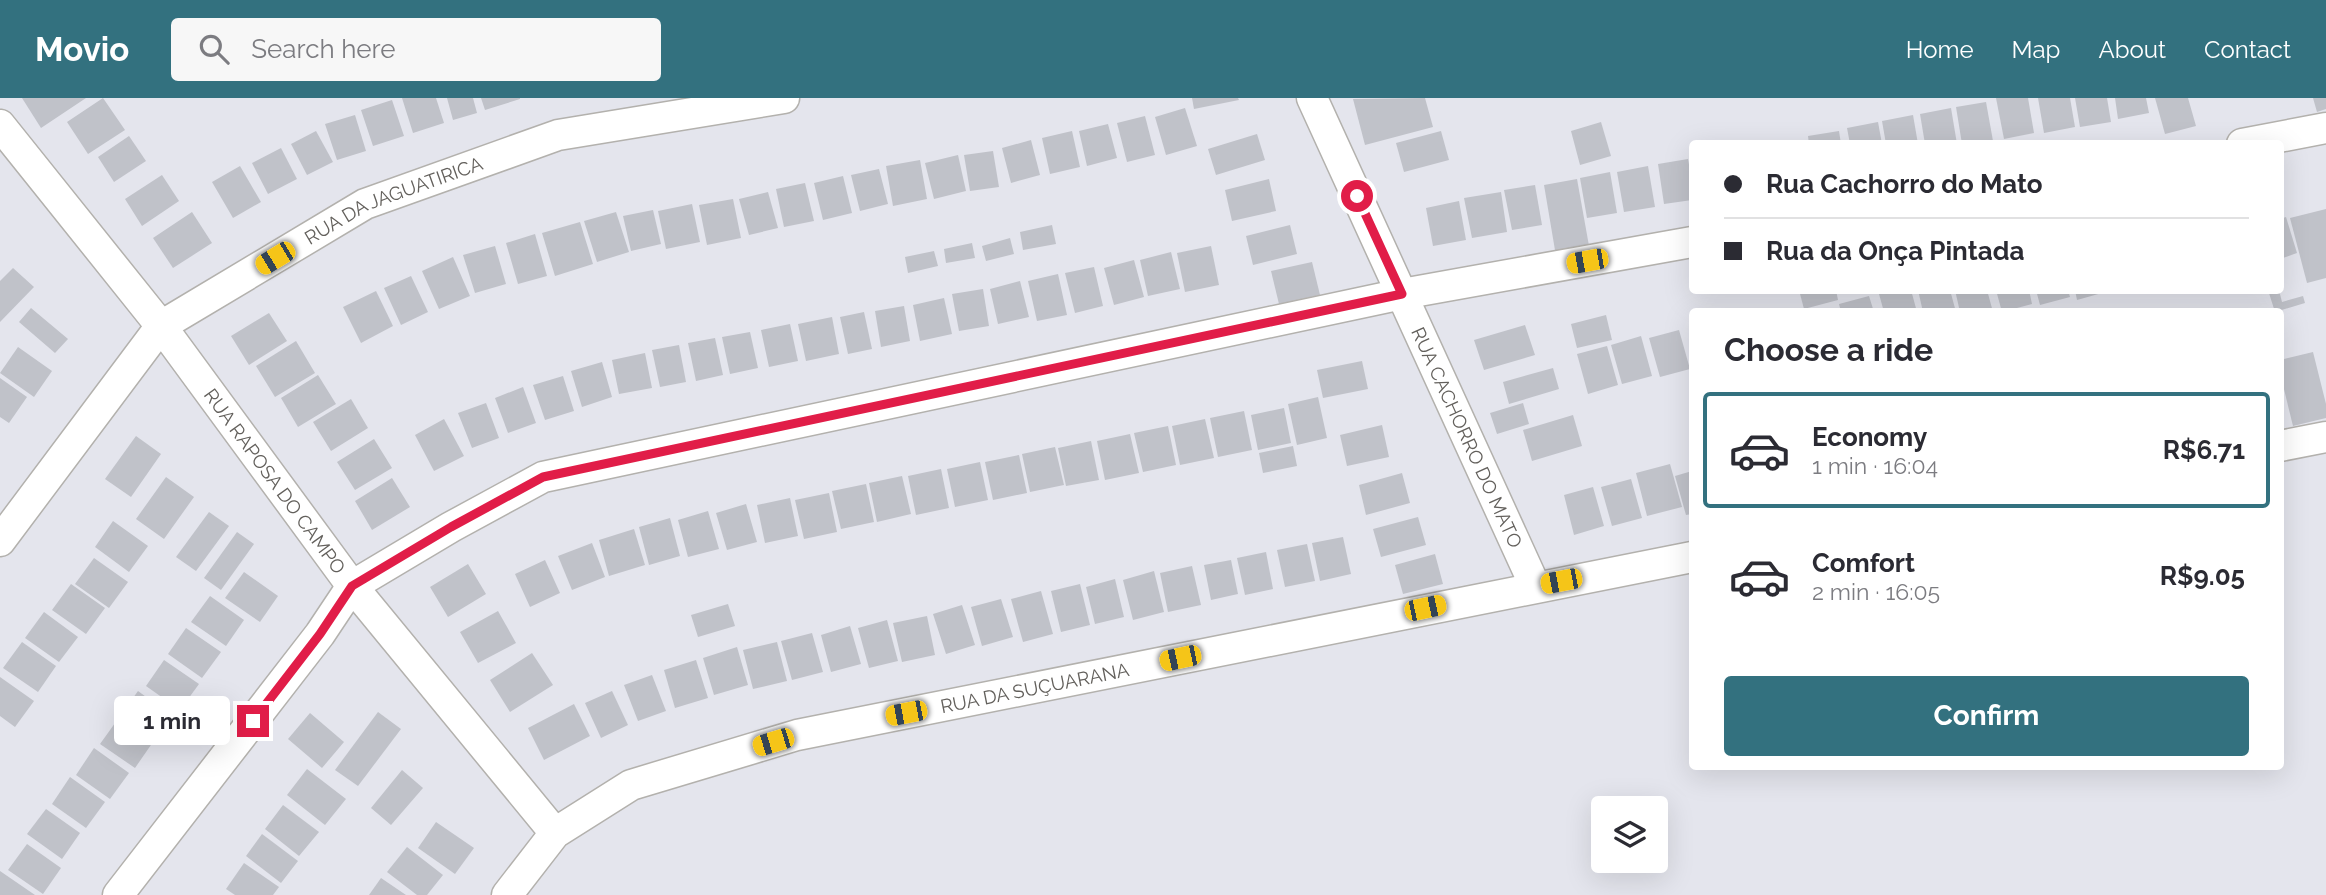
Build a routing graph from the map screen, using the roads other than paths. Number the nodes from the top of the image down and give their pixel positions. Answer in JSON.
{"nodes":[{"id":1,"x":784,"y":98,"type":"edge"},
{"id":2,"x":1312,"y":98,"type":"edge"},
{"id":3,"x":0,"y":125,"type":"edge"},
{"id":4,"x":2326,"y":128,"type":"edge"},
{"id":5,"x":2263,"y":140,"type":"edge"},
{"id":6,"x":1689,"y":243,"type":"edge"},
{"id":7,"x":1402,"y":294,"type":"junction"},
{"id":8,"x":161,"y":326,"type":"junction"},
{"id":9,"x":2326,"y":437,"type":"edge"},
{"id":10,"x":2284,"y":445,"type":"edge"},
{"id":11,"x":0,"y":541,"type":"edge"},
{"id":12,"x":1689,"y":557,"type":"edge"},
{"id":13,"x":352,"y":586,"type":"junction"},
{"id":14,"x":1535,"y":586,"type":"junction"},
{"id":15,"x":555,"y":832,"type":"junction"},
{"id":16,"x":118,"y":895,"type":"edge"},
{"id":17,"x":507,"y":895,"type":"edge"}],
"edges":[{"from":1,"to":8,"type":"street","name":"RUA DA JAGUATIRICA"},
{"from":2,"to":7,"type":"street","name":"RUA CACHORRO DO MATO"},
{"from":3,"to":8,"type":"street","name":"RUA RAPOSA DO CAMPO"},
{"from":4,"to":5,"type":"street"},
{"from":6,"to":7,"type":"street"},
{"from":7,"to":13,"type":"street"},
{"from":7,"to":14,"type":"street","name":"RUA CACHORRO DO MATO"},
{"from":8,"to":11,"type":"street","name":"RUA DA JAGUATIRICA"},
{"from":8,"to":13,"type":"street","name":"RUA RAPOSA DO CAMPO"},
{"from":9,"to":10,"type":"street"},
{"from":12,"to":14,"type":"street","name":"RUA DA SUÇUARANA"},
{"from":13,"to":15,"type":"street","name":"RUA RAPOSA DO CAMPO"},
{"from":13,"to":16,"type":"street"},
{"from":14,"to":15,"type":"street","name":"RUA DA SUÇUARANA"},
{"from":15,"to":17,"type":"street","name":"RUA DA SUÇUARANA"}]}
